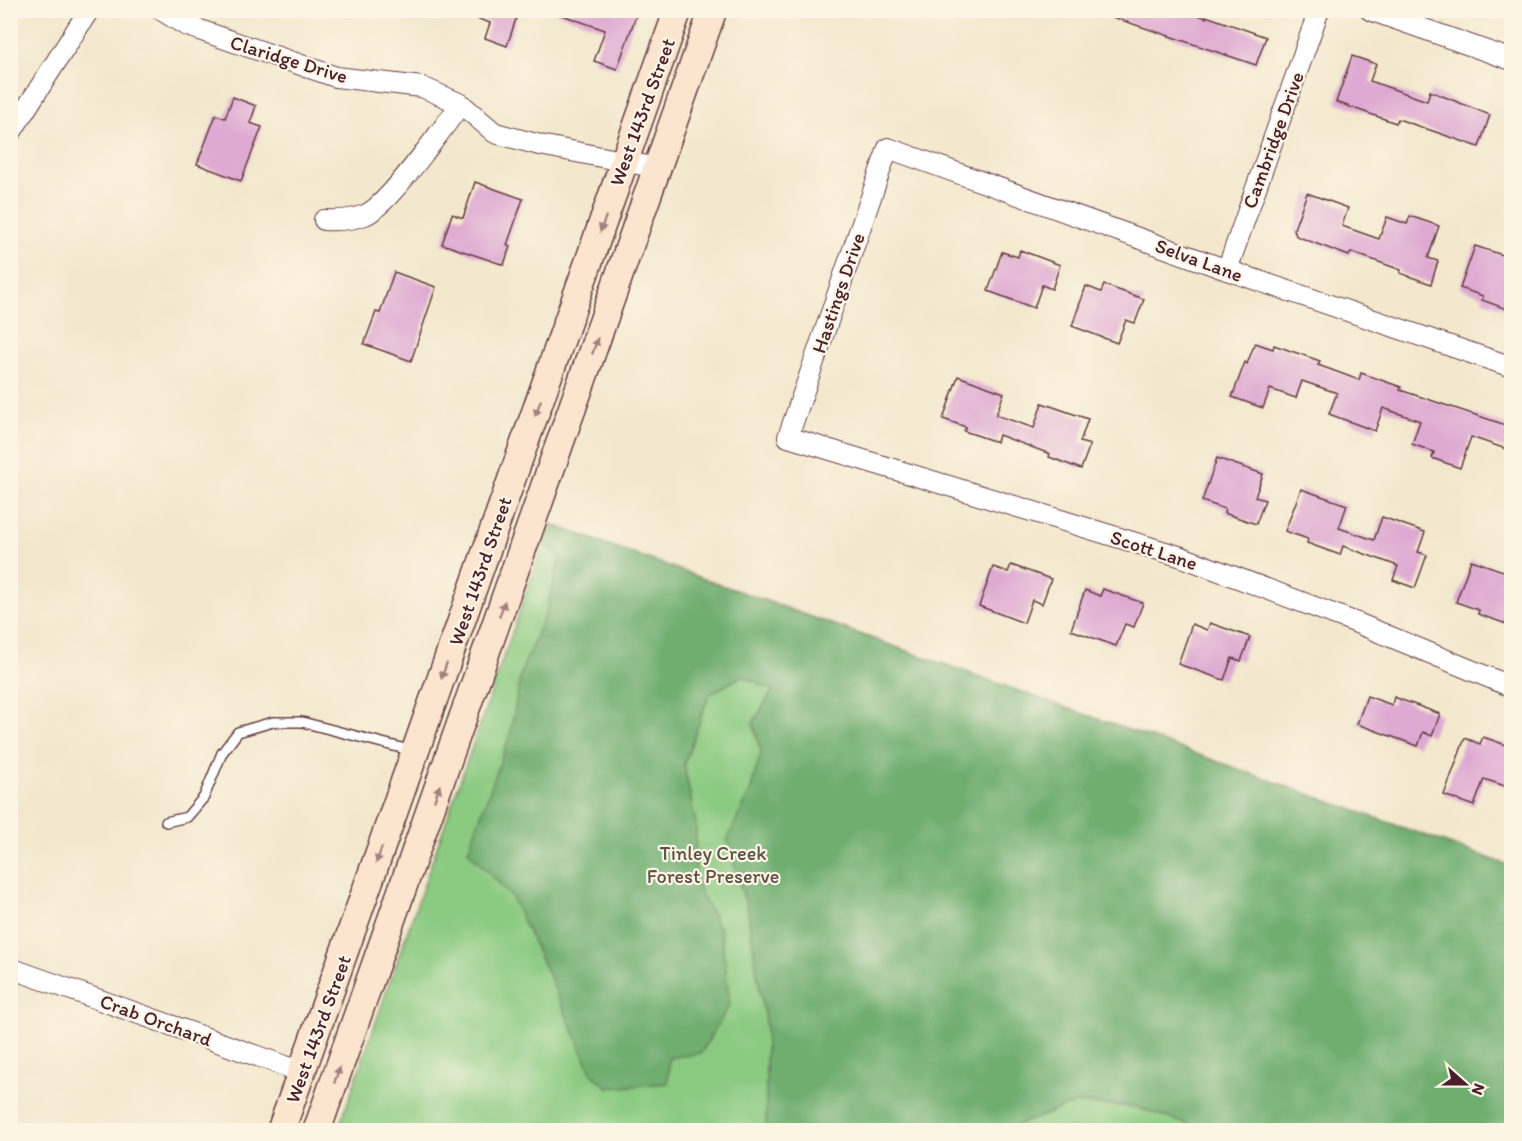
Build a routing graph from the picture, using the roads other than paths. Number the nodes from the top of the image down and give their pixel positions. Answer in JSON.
{"nodes":[{"id":1,"x":88,"y":10,"type":"edge"},
{"id":2,"x":161,"y":10,"type":"edge"},
{"id":3,"x":678,"y":10,"type":"edge"},
{"id":4,"x":713,"y":10,"type":"edge"},
{"id":5,"x":1319,"y":10,"type":"edge"},
{"id":6,"x":1370,"y":10,"type":"edge"},
{"id":7,"x":1512,"y":60,"type":"edge"},
{"id":8,"x":461,"y":104,"type":"junction"},
{"id":9,"x":10,"y":134,"type":"edge"},
{"id":10,"x":888,"y":148,"type":"joint"},
{"id":11,"x":625,"y":160,"type":"junction"},
{"id":12,"x":658,"y":168,"type":"junction"},
{"id":13,"x":324,"y":220,"type":"dead end"},
{"id":14,"x":1227,"y":270,"type":"junction"},
{"id":15,"x":1512,"y":368,"type":"edge"},
{"id":16,"x":788,"y":437,"type":"joint"},
{"id":17,"x":1512,"y":687,"type":"edge"},
{"id":18,"x":416,"y":752,"type":"junction"},
{"id":19,"x":165,"y":822,"type":"dead end"},
{"id":20,"x":10,"y":968,"type":"edge"},
{"id":21,"x":302,"y":1072,"type":"junction"},
{"id":22,"x":281,"y":1131,"type":"edge"},
{"id":23,"x":317,"y":1131,"type":"edge"}],
"edges":[{"from":1,"to":9,"type":"street"},
{"from":2,"to":8,"type":"street","name":"Claridge Drive"},
{"from":3,"to":11,"type":"main road","name":"West 143rd Street"},
{"from":4,"to":12,"type":"main road","name":"West 143rd Street"},
{"from":5,"to":14,"type":"street","name":"Cambridge Drive"},
{"from":6,"to":7,"type":"street"},
{"from":8,"to":11,"type":"street","name":"Claridge Drive"},
{"from":8,"to":13,"type":"street"},
{"from":10,"to":14,"type":"street","name":"Selva Lane"},
{"from":10,"to":16,"type":"street","name":"Hastings Drive"},
{"from":11,"to":12,"type":"street","name":"Claridge Drive"},
{"from":11,"to":18,"type":"main road","name":"West 143rd Street","one_way":true},
{"from":23,"to":12,"type":"main road","name":"West 143rd Street","one_way":true},
{"from":14,"to":15,"type":"street","name":"Selva Lane"},
{"from":16,"to":17,"type":"street","name":"Scott Lane"},
{"from":18,"to":19,"type":"lane"},
{"from":18,"to":21,"type":"main road","name":"West 143rd Street","one_way":true},
{"from":20,"to":21,"type":"street","name":"Crab Orchard"},
{"from":21,"to":22,"type":"main road","name":"West 143rd Street"}]}
